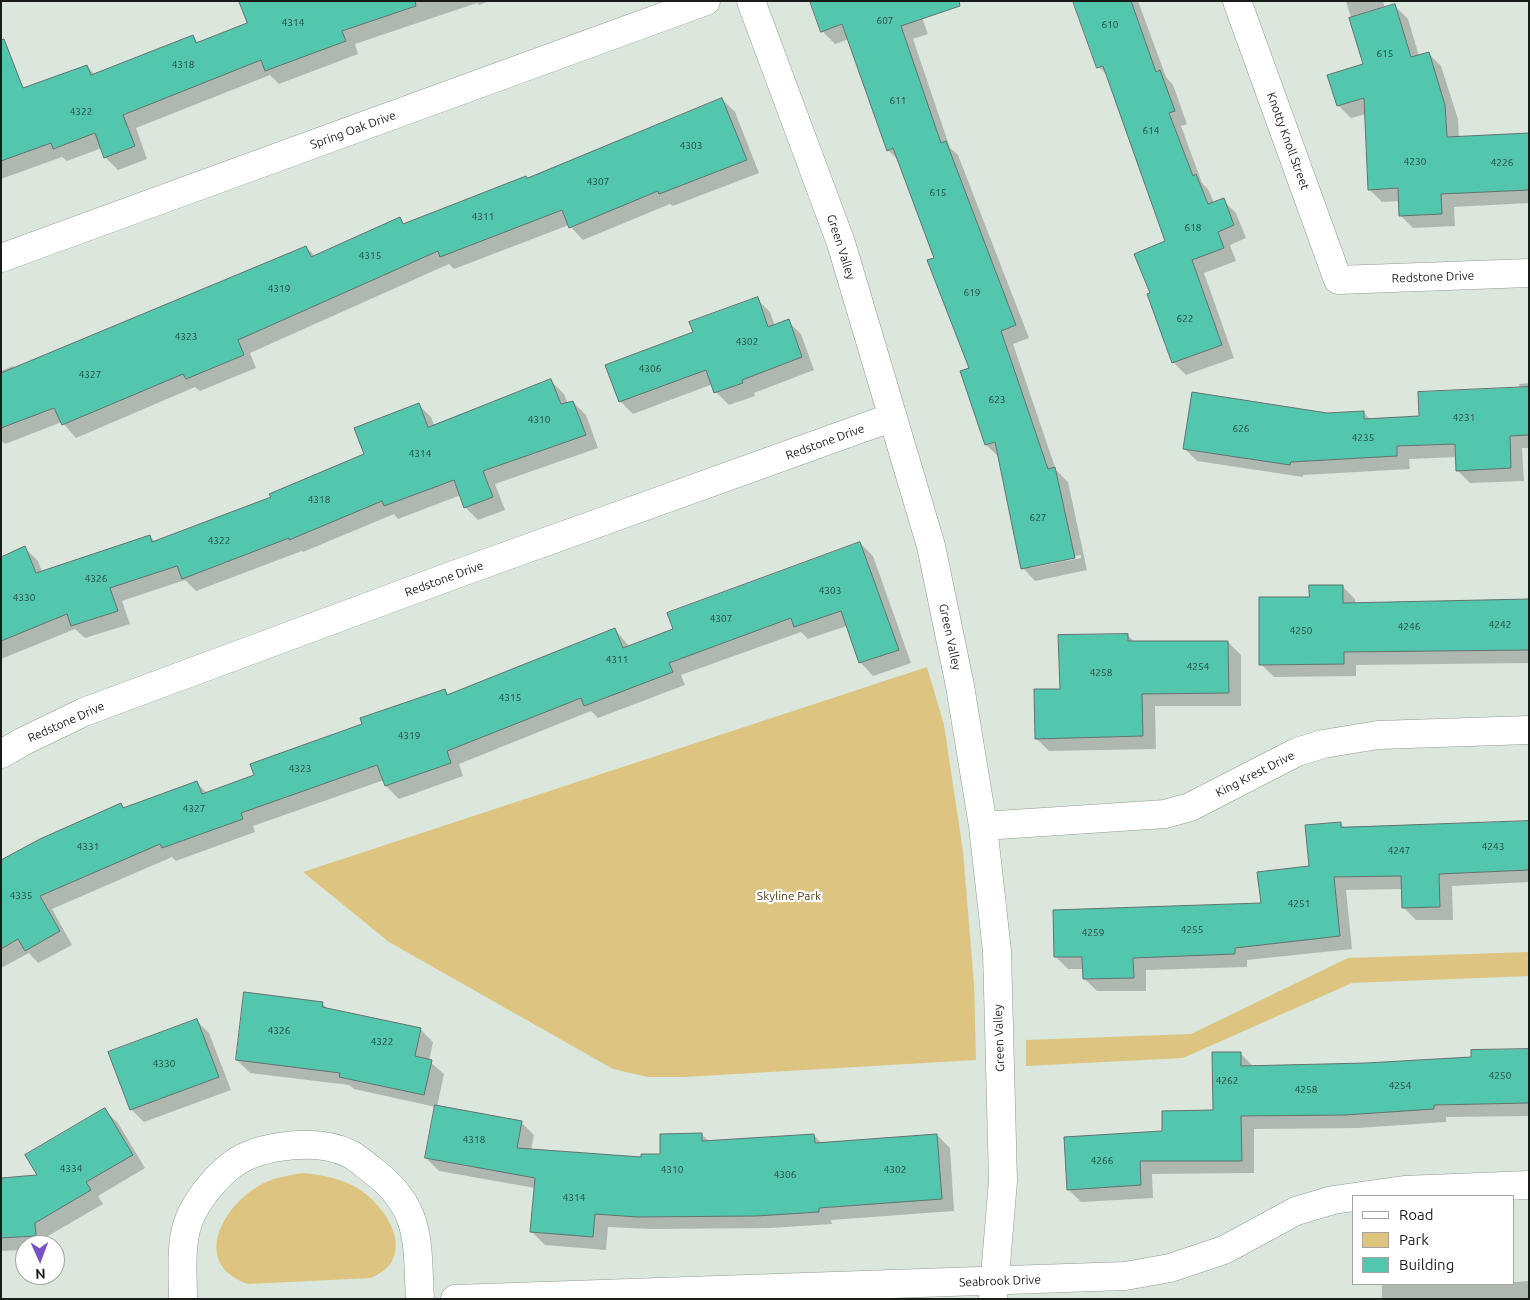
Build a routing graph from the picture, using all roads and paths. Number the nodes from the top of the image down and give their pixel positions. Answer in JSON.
{"nodes":[{"id":1,"x":706,"y":1,"type":"edge"},
{"id":2,"x":751,"y":1,"type":"edge"},
{"id":3,"x":1237,"y":1,"type":"edge"},
{"id":4,"x":1,"y":258,"type":"edge"},
{"id":5,"x":1529,"y":274,"type":"edge"},
{"id":6,"x":1338,"y":280,"type":"joint"},
{"id":7,"x":893,"y":417,"type":"junction"},
{"id":8,"x":1529,"y":730,"type":"edge"},
{"id":9,"x":1,"y":754,"type":"edge"},
{"id":10,"x":983,"y":826,"type":"junction"},
{"id":11,"x":1529,"y":1186,"type":"edge"},
{"id":12,"x":1365,"y":1195,"type":"edge"},
{"id":13,"x":1352,"y":1197,"type":"edge"},
{"id":14,"x":993,"y":1290,"type":"edge"},
{"id":15,"x":183,"y":1299,"type":"edge"},
{"id":16,"x":420,"y":1299,"type":"edge"},
{"id":17,"x":455,"y":1299,"type":"edge"}],
"edges":[{"from":1,"to":4,"type":"street","name":"Spring Oak Drive"},
{"from":2,"to":7,"type":"street","name":"Green Valley"},
{"from":3,"to":6,"type":"street","name":"Knotty Knoll Street"},
{"from":5,"to":6,"type":"street","name":"Redstone Drive"},
{"from":7,"to":9,"type":"street","name":"Redstone Drive"},
{"from":7,"to":10,"type":"street","name":"Green Valley"},
{"from":8,"to":10,"type":"street","name":"King Krest Drive"},
{"from":10,"to":14,"type":"street","name":"Green Valley"},
{"from":11,"to":12,"type":"street","name":"Seabrook Drive"},
{"from":13,"to":14,"type":"street","name":"Seabrook Drive"},
{"from":14,"to":17,"type":"street","name":"Seabrook Drive"},
{"from":15,"to":16,"type":"street"}]}
